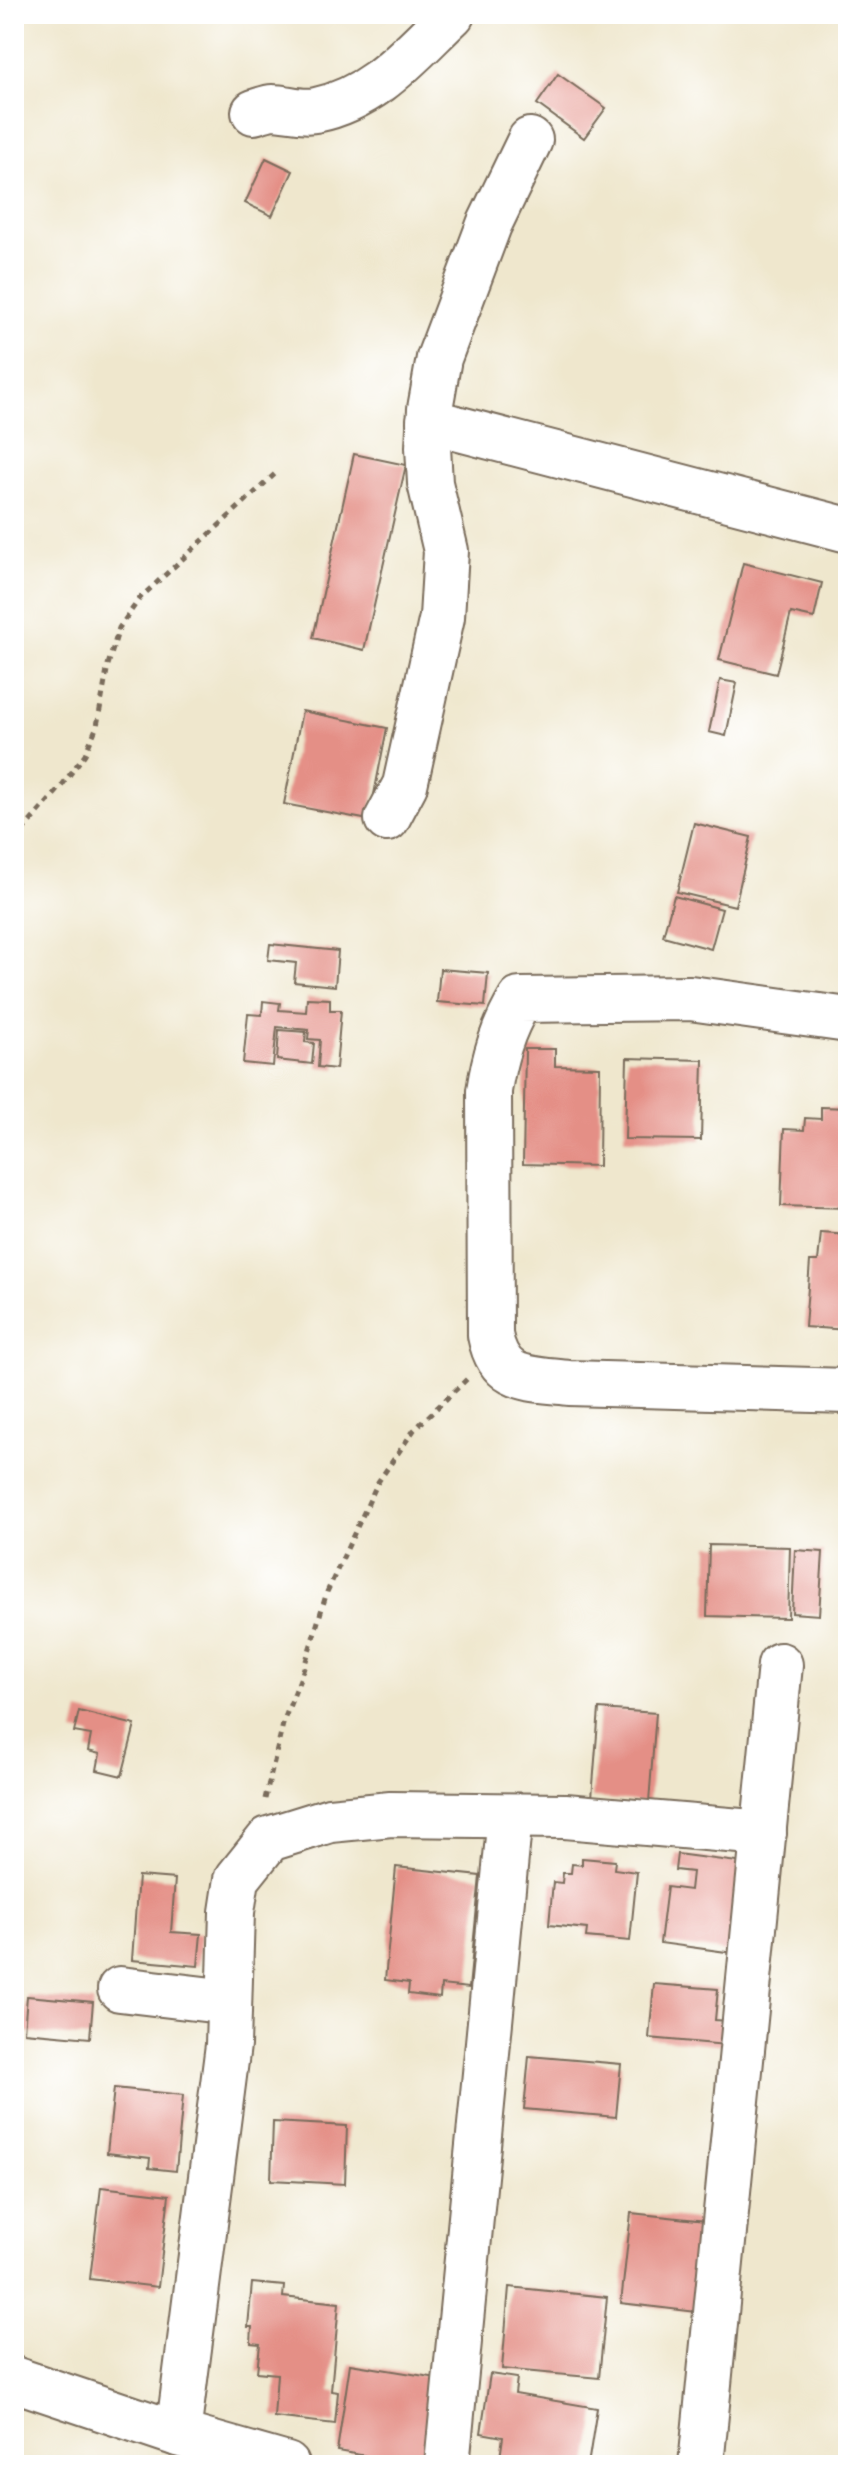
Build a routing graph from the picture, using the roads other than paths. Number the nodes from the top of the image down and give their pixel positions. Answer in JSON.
{"nodes":[{"id":1,"x":452,"y":14,"type":"edge"},
{"id":2,"x":254,"y":112,"type":"dead end"},
{"id":3,"x":530,"y":140,"type":"dead end"},
{"id":4,"x":429,"y":421,"type":"junction"},
{"id":5,"x":848,"y":530,"type":"edge"},
{"id":6,"x":387,"y":819,"type":"dead end"},
{"id":7,"x":848,"y":1020,"type":"edge"},
{"id":8,"x":848,"y":1391,"type":"edge"},
{"id":9,"x":780,"y":1665,"type":"dead end"},
{"id":10,"x":510,"y":1816,"type":"junction"},
{"id":11,"x":764,"y":1833,"type":"junction"},
{"id":12,"x":120,"y":1989,"type":"dead end"},
{"id":13,"x":229,"y":2002,"type":"junction"},
{"id":14,"x":14,"y":2379,"type":"edge"},
{"id":15,"x":178,"y":2434,"type":"junction"},
{"id":16,"x":287,"y":2465,"type":"edge"},
{"id":17,"x":447,"y":2465,"type":"edge"},
{"id":18,"x":701,"y":2465,"type":"edge"}],
"edges":[{"from":1,"to":2,"type":"street"},
{"from":3,"to":4,"type":"street"},
{"from":4,"to":5,"type":"street"},
{"from":4,"to":6,"type":"street"},
{"from":7,"to":8,"type":"street"},
{"from":9,"to":11,"type":"street"},
{"from":10,"to":11,"type":"street"},
{"from":10,"to":13,"type":"street"},
{"from":10,"to":17,"type":"street"},
{"from":11,"to":18,"type":"street"},
{"from":12,"to":13,"type":"street"},
{"from":13,"to":15,"type":"street"},
{"from":14,"to":15,"type":"street"},
{"from":15,"to":16,"type":"street"}]}
